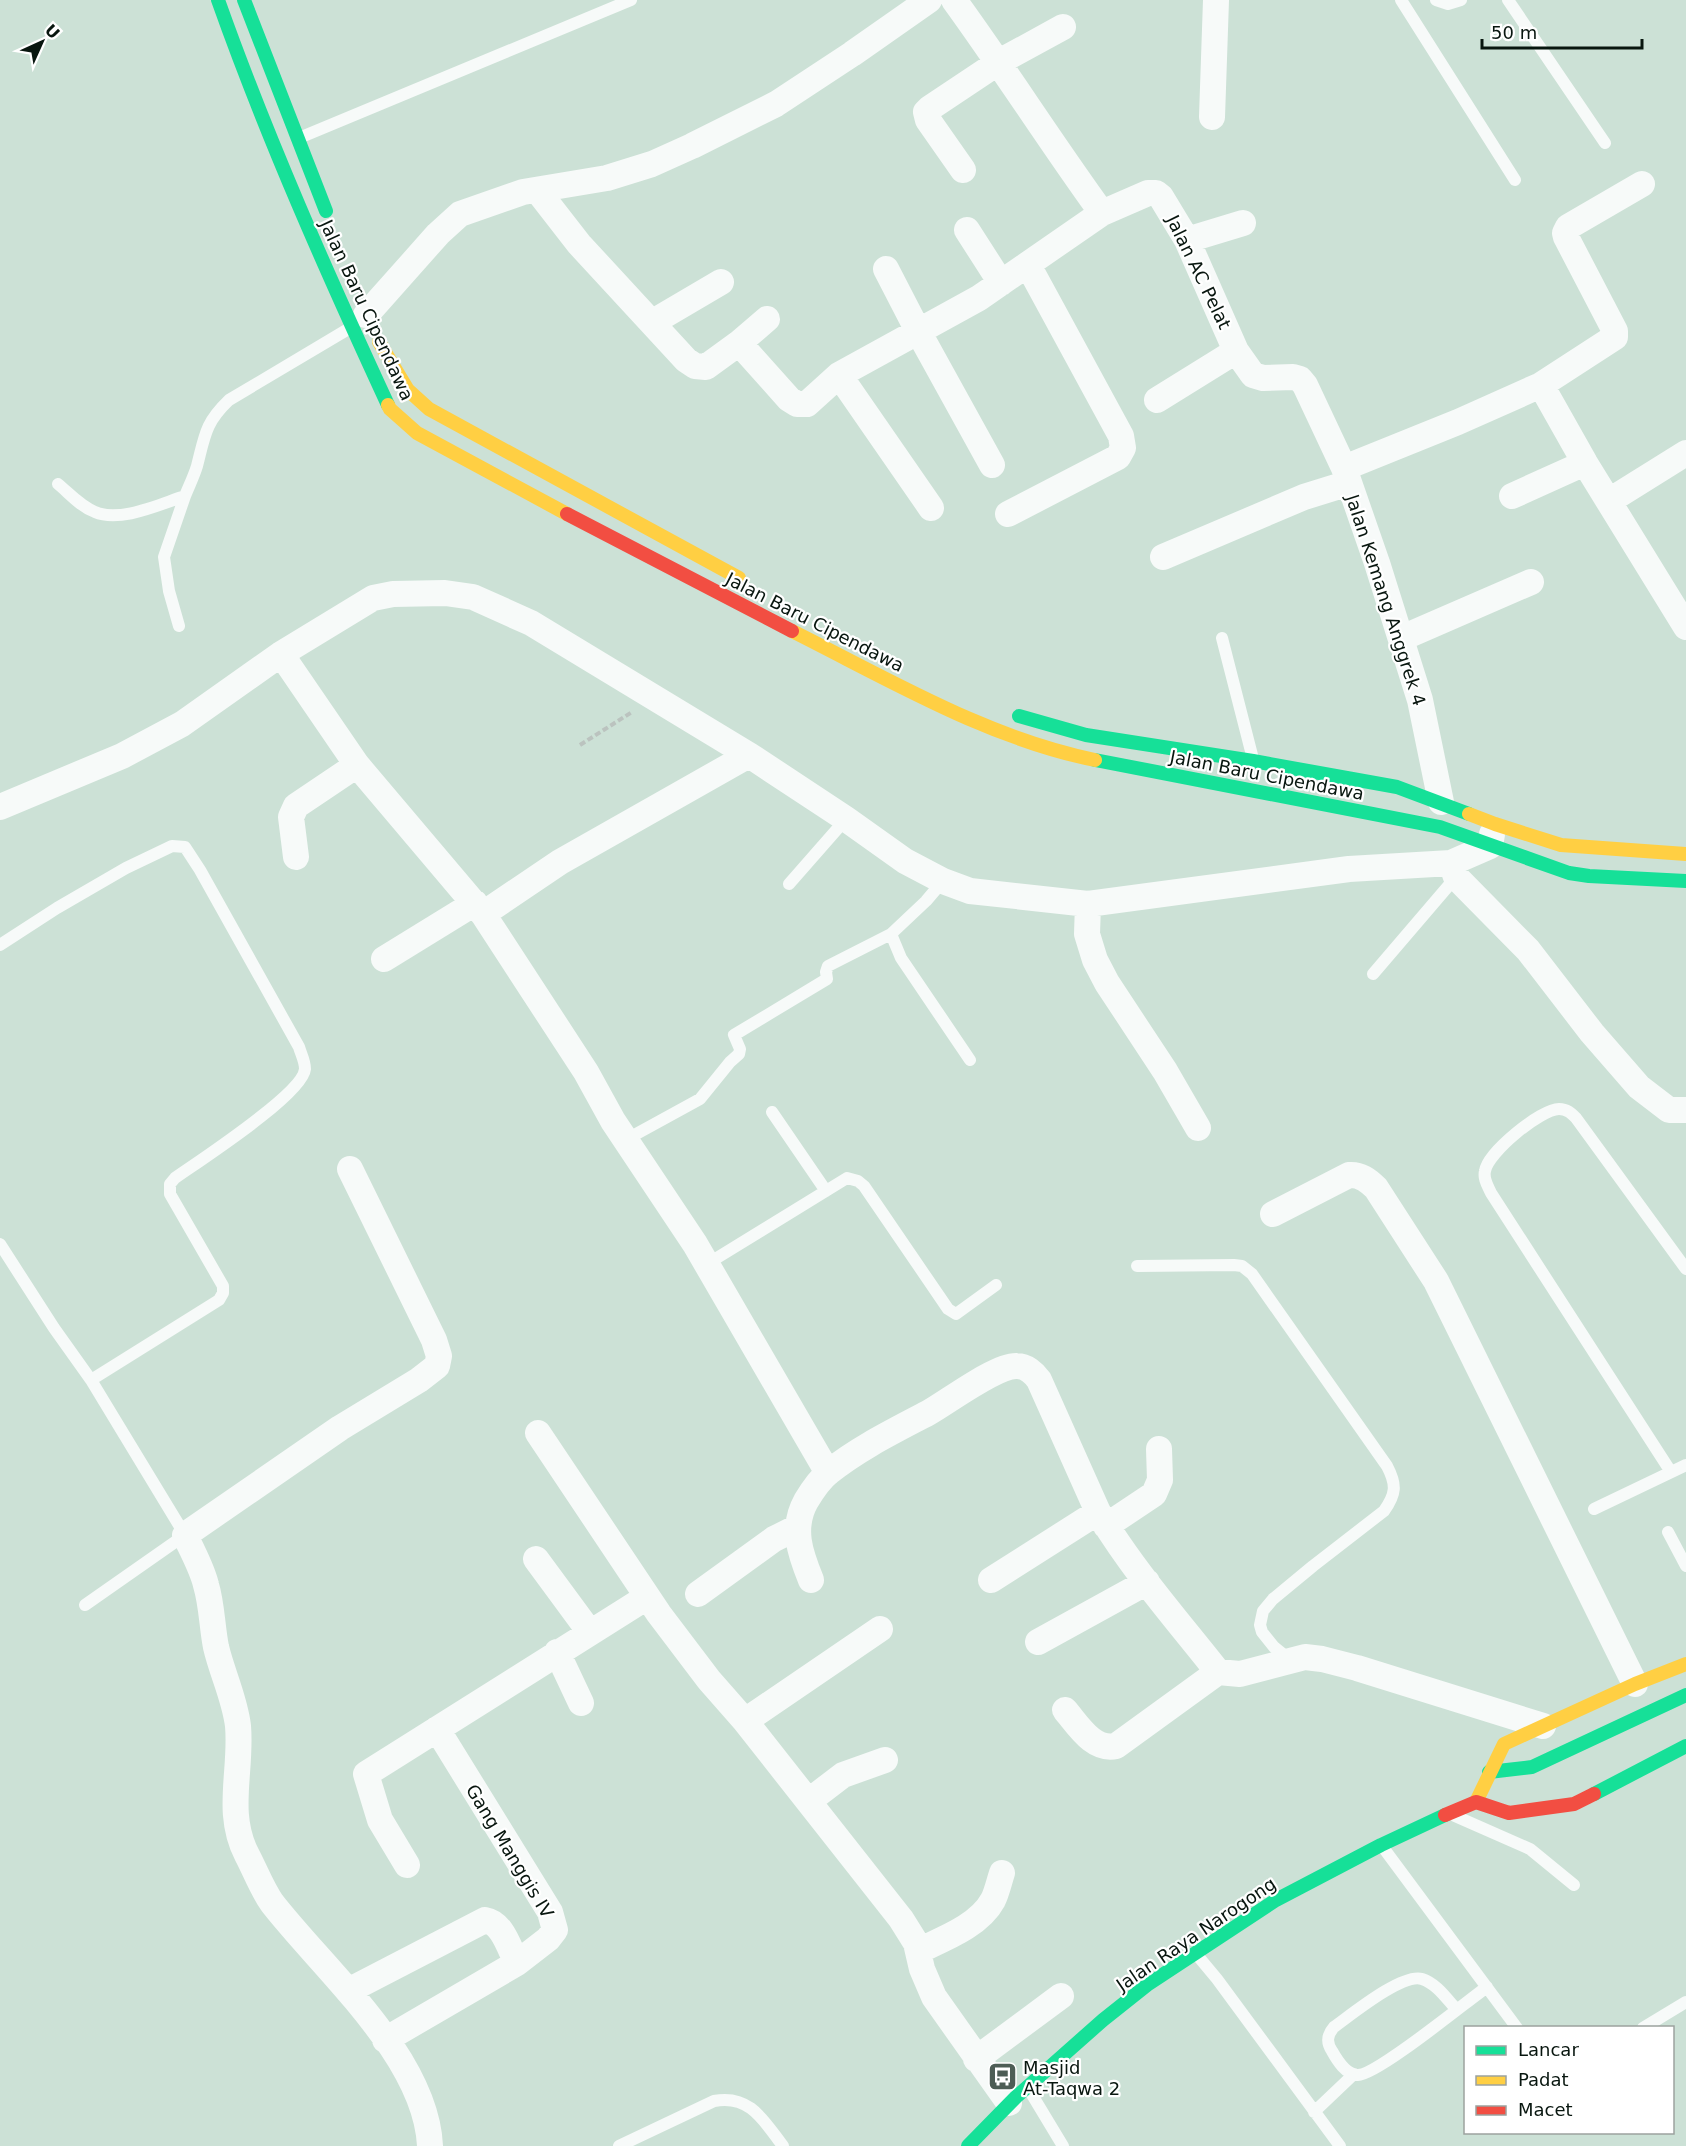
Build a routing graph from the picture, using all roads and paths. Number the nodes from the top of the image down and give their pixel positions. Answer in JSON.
{"nodes":[{"id":1,"x":218,"y":0,"type":"edge"},
{"id":2,"x":244,"y":0,"type":"edge"},
{"id":3,"x":631,"y":0,"type":"edge"},
{"id":4,"x":929,"y":0,"type":"edge"},
{"id":5,"x":954,"y":0,"type":"edge"},
{"id":6,"x":1216,"y":0,"type":"edge"},
{"id":7,"x":1401,"y":0,"type":"edge"},
{"id":8,"x":1436,"y":0,"type":"edge"},
{"id":9,"x":1461,"y":0,"type":"edge"},
{"id":10,"x":1508,"y":0,"type":"edge"},
{"id":11,"x":1063,"y":27,"type":"dead end"},
{"id":12,"x":999,"y":62,"type":"junction"},
{"id":13,"x":1212,"y":117,"type":"dead end"},
{"id":14,"x":298,"y":139,"type":"junction"},
{"id":15,"x":1605,"y":143,"type":"dead end"},
{"id":16,"x":275,"y":146,"type":"junction"},
{"id":17,"x":963,"y":170,"type":"dead end"},
{"id":18,"x":1515,"y":180,"type":"dead end"},
{"id":19,"x":1642,"y":184,"type":"dead end"},
{"id":20,"x":537,"y":190,"type":"junction"},
{"id":21,"x":1102,"y":213,"type":"junction"},
{"id":22,"x":1243,"y":223,"type":"dead end"},
{"id":23,"x":332,"y":227,"type":"dead end"},
{"id":24,"x":967,"y":230,"type":"dead end"},
{"id":25,"x":1187,"y":240,"type":"junction"},
{"id":26,"x":1028,"y":265,"type":"junction"},
{"id":27,"x":886,"y":268,"type":"dead end"},
{"id":28,"x":721,"y":282,"type":"dead end"},
{"id":29,"x":1001,"y":284,"type":"junction"},
{"id":30,"x":360,"y":315,"type":"junction"},
{"id":31,"x":767,"y":319,"type":"dead end"},
{"id":32,"x":653,"y":322,"type":"junction"},
{"id":33,"x":918,"y":331,"type":"junction"},
{"id":34,"x":739,"y":343,"type":"junction"},
{"id":35,"x":1236,"y":351,"type":"junction"},
{"id":36,"x":839,"y":375,"type":"junction"},
{"id":37,"x":1541,"y":385,"type":"junction"},
{"id":38,"x":1157,"y":400,"type":"dead end"},
{"id":39,"x":1686,"y":453,"type":"edge"},
{"id":40,"x":1585,"y":463,"type":"junction"},
{"id":41,"x":992,"y":465,"type":"dead end"},
{"id":42,"x":1346,"y":476,"type":"junction"},
{"id":43,"x":58,"y":484,"type":"dead end"},
{"id":44,"x":185,"y":496,"type":"junction"},
{"id":45,"x":1512,"y":496,"type":"dead end"},
{"id":46,"x":1609,"y":501,"type":"junction"},
{"id":47,"x":931,"y":508,"type":"dead end"},
{"id":48,"x":1008,"y":513,"type":"dead end"},
{"id":49,"x":630,"y":520,"type":"junction"},
{"id":50,"x":619,"y":542,"type":"junction"},
{"id":51,"x":1163,"y":557,"type":"dead end"},
{"id":52,"x":1531,"y":582,"type":"dead end"},
{"id":53,"x":754,"y":586,"type":"dead end"},
{"id":54,"x":179,"y":626,"type":"dead end"},
{"id":55,"x":1686,"y":627,"type":"edge"},
{"id":56,"x":1222,"y":638,"type":"dead end"},
{"id":57,"x":1402,"y":638,"type":"junction"},
{"id":58,"x":281,"y":654,"type":"junction"},
{"id":59,"x":653,"y":698,"type":"junction"},
{"id":60,"x":1002,"y":712,"type":"dead end"},
{"id":61,"x":580,"y":745,"type":"dead end"},
{"id":62,"x":749,"y":755,"type":"junction"},
{"id":63,"x":1253,"y":761,"type":"junction"},
{"id":64,"x":357,"y":765,"type":"junction"},
{"id":65,"x":1441,"y":802,"type":"junction"},
{"id":66,"x":0,"y":807,"type":"edge"},
{"id":67,"x":846,"y":819,"type":"junction"},
{"id":68,"x":1492,"y":835,"type":"junction"},
{"id":69,"x":1686,"y":854,"type":"edge"},
{"id":70,"x":296,"y":857,"type":"dead end"},
{"id":71,"x":1453,"y":870,"type":"junction"},
{"id":72,"x":943,"y":881,"type":"junction"},
{"id":73,"x":1686,"y":881,"type":"edge"},
{"id":74,"x":789,"y":884,"type":"dead end"},
{"id":75,"x":1088,"y":904,"type":"junction"},
{"id":76,"x":479,"y":909,"type":"junction"},
{"id":77,"x":891,"y":934,"type":"junction"},
{"id":78,"x":0,"y":945,"type":"edge"},
{"id":79,"x":384,"y":959,"type":"dead end"},
{"id":80,"x":1373,"y":974,"type":"dead end"},
{"id":81,"x":970,"y":1060,"type":"dead end"},
{"id":82,"x":1686,"y":1110,"type":"edge"},
{"id":83,"x":772,"y":1112,"type":"dead end"},
{"id":84,"x":1198,"y":1128,"type":"dead end"},
{"id":85,"x":627,"y":1139,"type":"junction"},
{"id":86,"x":350,"y":1169,"type":"dead end"},
{"id":87,"x":826,"y":1191,"type":"junction"},
{"id":88,"x":1273,"y":1214,"type":"dead end"},
{"id":89,"x":0,"y":1244,"type":"edge"},
{"id":90,"x":707,"y":1264,"type":"junction"},
{"id":91,"x":1137,"y":1266,"type":"dead end"},
{"id":92,"x":1686,"y":1269,"type":"edge"},
{"id":93,"x":996,"y":1285,"type":"dead end"},
{"id":94,"x":91,"y":1380,"type":"junction"},
{"id":95,"x":538,"y":1432,"type":"dead end"},
{"id":96,"x":1159,"y":1449,"type":"dead end"},
{"id":97,"x":1686,"y":1465,"type":"edge"},
{"id":98,"x":1671,"y":1472,"type":"junction"},
{"id":99,"x":828,"y":1473,"type":"junction"},
{"id":100,"x":1594,"y":1509,"type":"dead end"},
{"id":101,"x":1102,"y":1519,"type":"junction"},
{"id":102,"x":798,"y":1527,"type":"junction"},
{"id":103,"x":1668,"y":1532,"type":"dead end"},
{"id":104,"x":185,"y":1535,"type":"junction"},
{"id":105,"x":536,"y":1559,"type":"dead end"},
{"id":106,"x":1686,"y":1566,"type":"edge"},
{"id":107,"x":811,"y":1580,"type":"dead end"},
{"id":108,"x":991,"y":1580,"type":"dead end"},
{"id":109,"x":1147,"y":1582,"type":"junction"},
{"id":110,"x":698,"y":1594,"type":"dead end"},
{"id":111,"x":647,"y":1597,"type":"junction"},
{"id":112,"x":85,"y":1605,"type":"dead end"},
{"id":113,"x":880,"y":1629,"type":"dead end"},
{"id":114,"x":590,"y":1631,"type":"junction"},
{"id":115,"x":1038,"y":1642,"type":"dead end"},
{"id":116,"x":556,"y":1652,"type":"junction"},
{"id":117,"x":1290,"y":1660,"type":"junction"},
{"id":118,"x":1686,"y":1664,"type":"edge"},
{"id":119,"x":1218,"y":1672,"type":"junction"},
{"id":120,"x":1635,"y":1684,"type":"junction"},
{"id":121,"x":1686,"y":1695,"type":"edge"},
{"id":122,"x":581,"y":1703,"type":"dead end"},
{"id":123,"x":1065,"y":1710,"type":"dead end"},
{"id":124,"x":745,"y":1721,"type":"junction"},
{"id":125,"x":1543,"y":1726,"type":"junction"},
{"id":126,"x":437,"y":1729,"type":"junction"},
{"id":127,"x":1686,"y":1746,"type":"edge"},
{"id":128,"x":885,"y":1760,"type":"dead end"},
{"id":129,"x":1489,"y":1772,"type":"junction"},
{"id":130,"x":1534,"y":1795,"type":"dead end"},
{"id":131,"x":809,"y":1801,"type":"junction"},
{"id":132,"x":1476,"y":1802,"type":"junction"},
{"id":133,"x":1448,"y":1813,"type":"junction"},
{"id":134,"x":1509,"y":1813,"type":"junction"},
{"id":135,"x":1381,"y":1845,"type":"junction"},
{"id":136,"x":407,"y":1865,"type":"dead end"},
{"id":137,"x":1002,"y":1873,"type":"dead end"},
{"id":138,"x":1574,"y":1885,"type":"dead end"},
{"id":139,"x":918,"y":1951,"type":"junction"},
{"id":140,"x":1194,"y":1953,"type":"junction"},
{"id":141,"x":517,"y":1963,"type":"junction"},
{"id":142,"x":1487,"y":1987,"type":"junction"},
{"id":143,"x":348,"y":1991,"type":"junction"},
{"id":144,"x":1061,"y":1996,"type":"dead end"},
{"id":145,"x":1686,"y":2002,"type":"edge"},
{"id":146,"x":1456,"y":2009,"type":"junction"},
{"id":147,"x":1516,"y":2026,"type":"edge"},
{"id":148,"x":1646,"y":2026,"type":"edge"},
{"id":149,"x":386,"y":2040,"type":"junction"},
{"id":150,"x":976,"y":2059,"type":"junction"},
{"id":151,"x":1354,"y":2074,"type":"junction"},
{"id":152,"x":1018,"y":2095,"type":"junction"},
{"id":153,"x":1314,"y":2112,"type":"junction"},
{"id":154,"x":430,"y":2146,"type":"edge"},
{"id":155,"x":619,"y":2146,"type":"edge"},
{"id":156,"x":783,"y":2146,"type":"edge"},
{"id":157,"x":969,"y":2146,"type":"edge"},
{"id":158,"x":1063,"y":2146,"type":"edge"},
{"id":159,"x":1340,"y":2146,"type":"edge"}],
"edges":[{"from":1,"to":16,"type":"main road","name":"Jalan Baru Cipendawa"},
{"from":2,"to":14,"type":"main road","name":"Jalan Baru Cipendawa"},
{"from":3,"to":14,"type":"lane"},
{"from":4,"to":20,"type":"street"},
{"from":5,"to":12,"type":"street"},
{"from":6,"to":13,"type":"street"},
{"from":7,"to":18,"type":"lane"},
{"from":8,"to":9,"type":"lane"},
{"from":10,"to":15,"type":"lane"},
{"from":11,"to":12,"type":"street"},
{"from":12,"to":17,"type":"street"},
{"from":12,"to":21,"type":"street"},
{"from":14,"to":16,"type":"lane"},
{"from":14,"to":23,"type":"main road","name":"Jalan Baru Cipendawa"},
{"from":16,"to":30,"type":"main road","name":"Jalan Baru Cipendawa"},
{"from":19,"to":37,"type":"street"},
{"from":20,"to":30,"type":"street"},
{"from":20,"to":32,"type":"street"},
{"from":21,"to":25,"type":"street","name":"Jalan AC Pelat"},
{"from":21,"to":26,"type":"street"},
{"from":22,"to":25,"type":"street"},
{"from":24,"to":29,"type":"street"},
{"from":25,"to":35,"type":"street","name":"Jalan AC Pelat"},
{"from":26,"to":29,"type":"street"},
{"from":26,"to":48,"type":"street"},
{"from":27,"to":33,"type":"street"},
{"from":28,"to":32,"type":"street"},
{"from":29,"to":33,"type":"street"},
{"from":30,"to":44,"type":"lane"},
{"from":30,"to":49,"type":"main road","name":"Jalan Baru Cipendawa"},
{"from":30,"to":50,"type":"main road","name":"Jalan Baru Cipendawa"},
{"from":31,"to":34,"type":"street"},
{"from":32,"to":34,"type":"street"},
{"from":33,"to":36,"type":"street"},
{"from":33,"to":41,"type":"street"},
{"from":34,"to":36,"type":"street"},
{"from":35,"to":38,"type":"street"},
{"from":35,"to":42,"type":"street","name":"Jalan AC Pelat"},
{"from":36,"to":47,"type":"street"},
{"from":37,"to":40,"type":"street"},
{"from":37,"to":42,"type":"street"},
{"from":39,"to":46,"type":"street"},
{"from":40,"to":45,"type":"street"},
{"from":40,"to":46,"type":"street"},
{"from":42,"to":51,"type":"street"},
{"from":42,"to":57,"type":"street","name":"Jalan Kemang Anggrek 4"},
{"from":43,"to":44,"type":"lane"},
{"from":44,"to":54,"type":"lane"},
{"from":46,"to":55,"type":"street"},
{"from":49,"to":50,"type":"main road"},
{"from":49,"to":53,"type":"main road","name":"Jalan Baru Cipendawa"},
{"from":50,"to":68,"type":"main road","name":"Jalan Baru Cipendawa"},
{"from":52,"to":57,"type":"street"},
{"from":56,"to":63,"type":"lane"},
{"from":57,"to":65,"type":"street","name":"Jalan Kemang Anggrek 4"},
{"from":58,"to":59,"type":"street"},
{"from":58,"to":64,"type":"street"},
{"from":58,"to":66,"type":"street"},
{"from":59,"to":61,"type":"path"},
{"from":59,"to":62,"type":"street"},
{"from":60,"to":63,"type":"main road","name":"Jalan Baru Cipendawa"},
{"from":62,"to":67,"type":"street"},
{"from":62,"to":76,"type":"street"},
{"from":63,"to":65,"type":"main road","name":"Jalan Baru Cipendawa"},
{"from":64,"to":70,"type":"street"},
{"from":64,"to":76,"type":"street"},
{"from":65,"to":68,"type":"main road","name":"Jalan Baru Cipendawa"},
{"from":67,"to":72,"type":"street"},
{"from":67,"to":74,"type":"lane"},
{"from":68,"to":69,"type":"main road","name":"Jalan Baru Cipendawa"},
{"from":68,"to":71,"type":"street"},
{"from":68,"to":73,"type":"main road","name":"Jalan Baru Cipendawa"},
{"from":71,"to":75,"type":"street"},
{"from":71,"to":80,"type":"lane"},
{"from":71,"to":82,"type":"street"},
{"from":72,"to":75,"type":"street"},
{"from":72,"to":77,"type":"lane"},
{"from":75,"to":84,"type":"street"},
{"from":76,"to":79,"type":"street"},
{"from":76,"to":85,"type":"street"},
{"from":77,"to":81,"type":"lane"},
{"from":77,"to":85,"type":"lane"},
{"from":78,"to":94,"type":"lane"},
{"from":83,"to":87,"type":"lane"},
{"from":85,"to":90,"type":"street"},
{"from":86,"to":104,"type":"street"},
{"from":87,"to":90,"type":"lane"},
{"from":87,"to":93,"type":"lane"},
{"from":88,"to":120,"type":"street"},
{"from":89,"to":94,"type":"lane"},
{"from":90,"to":99,"type":"street"},
{"from":91,"to":117,"type":"lane"},
{"from":92,"to":98,"type":"lane"},
{"from":94,"to":104,"type":"lane"},
{"from":95,"to":111,"type":"street"},
{"from":96,"to":101,"type":"street"},
{"from":97,"to":98,"type":"lane"},
{"from":98,"to":100,"type":"lane"},
{"from":99,"to":101,"type":"street"},
{"from":99,"to":102,"type":"street"},
{"from":101,"to":108,"type":"street"},
{"from":101,"to":109,"type":"street"},
{"from":102,"to":107,"type":"street"},
{"from":102,"to":110,"type":"street"},
{"from":103,"to":106,"type":"lane"},
{"from":104,"to":112,"type":"lane"},
{"from":104,"to":143,"type":"street"},
{"from":105,"to":114,"type":"street"},
{"from":109,"to":115,"type":"street"},
{"from":109,"to":119,"type":"street"},
{"from":111,"to":114,"type":"street"},
{"from":111,"to":124,"type":"street"},
{"from":113,"to":124,"type":"street"},
{"from":114,"to":116,"type":"street"},
{"from":116,"to":122,"type":"street"},
{"from":116,"to":126,"type":"street"},
{"from":117,"to":119,"type":"street"},
{"from":117,"to":125,"type":"street"},
{"from":118,"to":120,"type":"main road"},
{"from":119,"to":123,"type":"street"},
{"from":120,"to":125,"type":"main road"},
{"from":121,"to":129,"type":"main road"},
{"from":124,"to":131,"type":"street"},
{"from":125,"to":129,"type":"main road"},
{"from":126,"to":136,"type":"street"},
{"from":126,"to":141,"type":"street","name":"Gang Manggis IV"},
{"from":127,"to":134,"type":"main road"},
{"from":128,"to":131,"type":"street"},
{"from":129,"to":132,"type":"main road"},
{"from":130,"to":134,"type":"main road"},
{"from":131,"to":139,"type":"street"},
{"from":132,"to":133,"type":"main road","name":"Jalan Raya Narogong"},
{"from":132,"to":134,"type":"main road"},
{"from":133,"to":135,"type":"main road","name":"Jalan Raya Narogong"},
{"from":133,"to":138,"type":"lane"},
{"from":135,"to":140,"type":"main road","name":"Jalan Raya Narogong"},
{"from":135,"to":142,"type":"lane"},
{"from":137,"to":139,"type":"street"},
{"from":139,"to":150,"type":"street"},
{"from":140,"to":152,"type":"main road","name":"Jalan Raya Narogong"},
{"from":140,"to":153,"type":"lane"},
{"from":141,"to":143,"type":"street"},
{"from":141,"to":149,"type":"street","name":"Gang Manggis IV"},
{"from":142,"to":146,"type":"lane"},
{"from":142,"to":147,"type":"lane"},
{"from":143,"to":149,"type":"street"},
{"from":144,"to":150,"type":"street"},
{"from":145,"to":148,"type":"lane"},
{"from":146,"to":151,"type":"lane"},
{"from":146,"to":151,"type":"lane"},
{"from":149,"to":154,"type":"street"},
{"from":150,"to":152,"type":"street"},
{"from":151,"to":153,"type":"lane"},
{"from":152,"to":157,"type":"main road","name":"Jalan Raya Narogong"},
{"from":152,"to":158,"type":"lane"},
{"from":153,"to":159,"type":"lane"},
{"from":155,"to":156,"type":"lane"}]}
